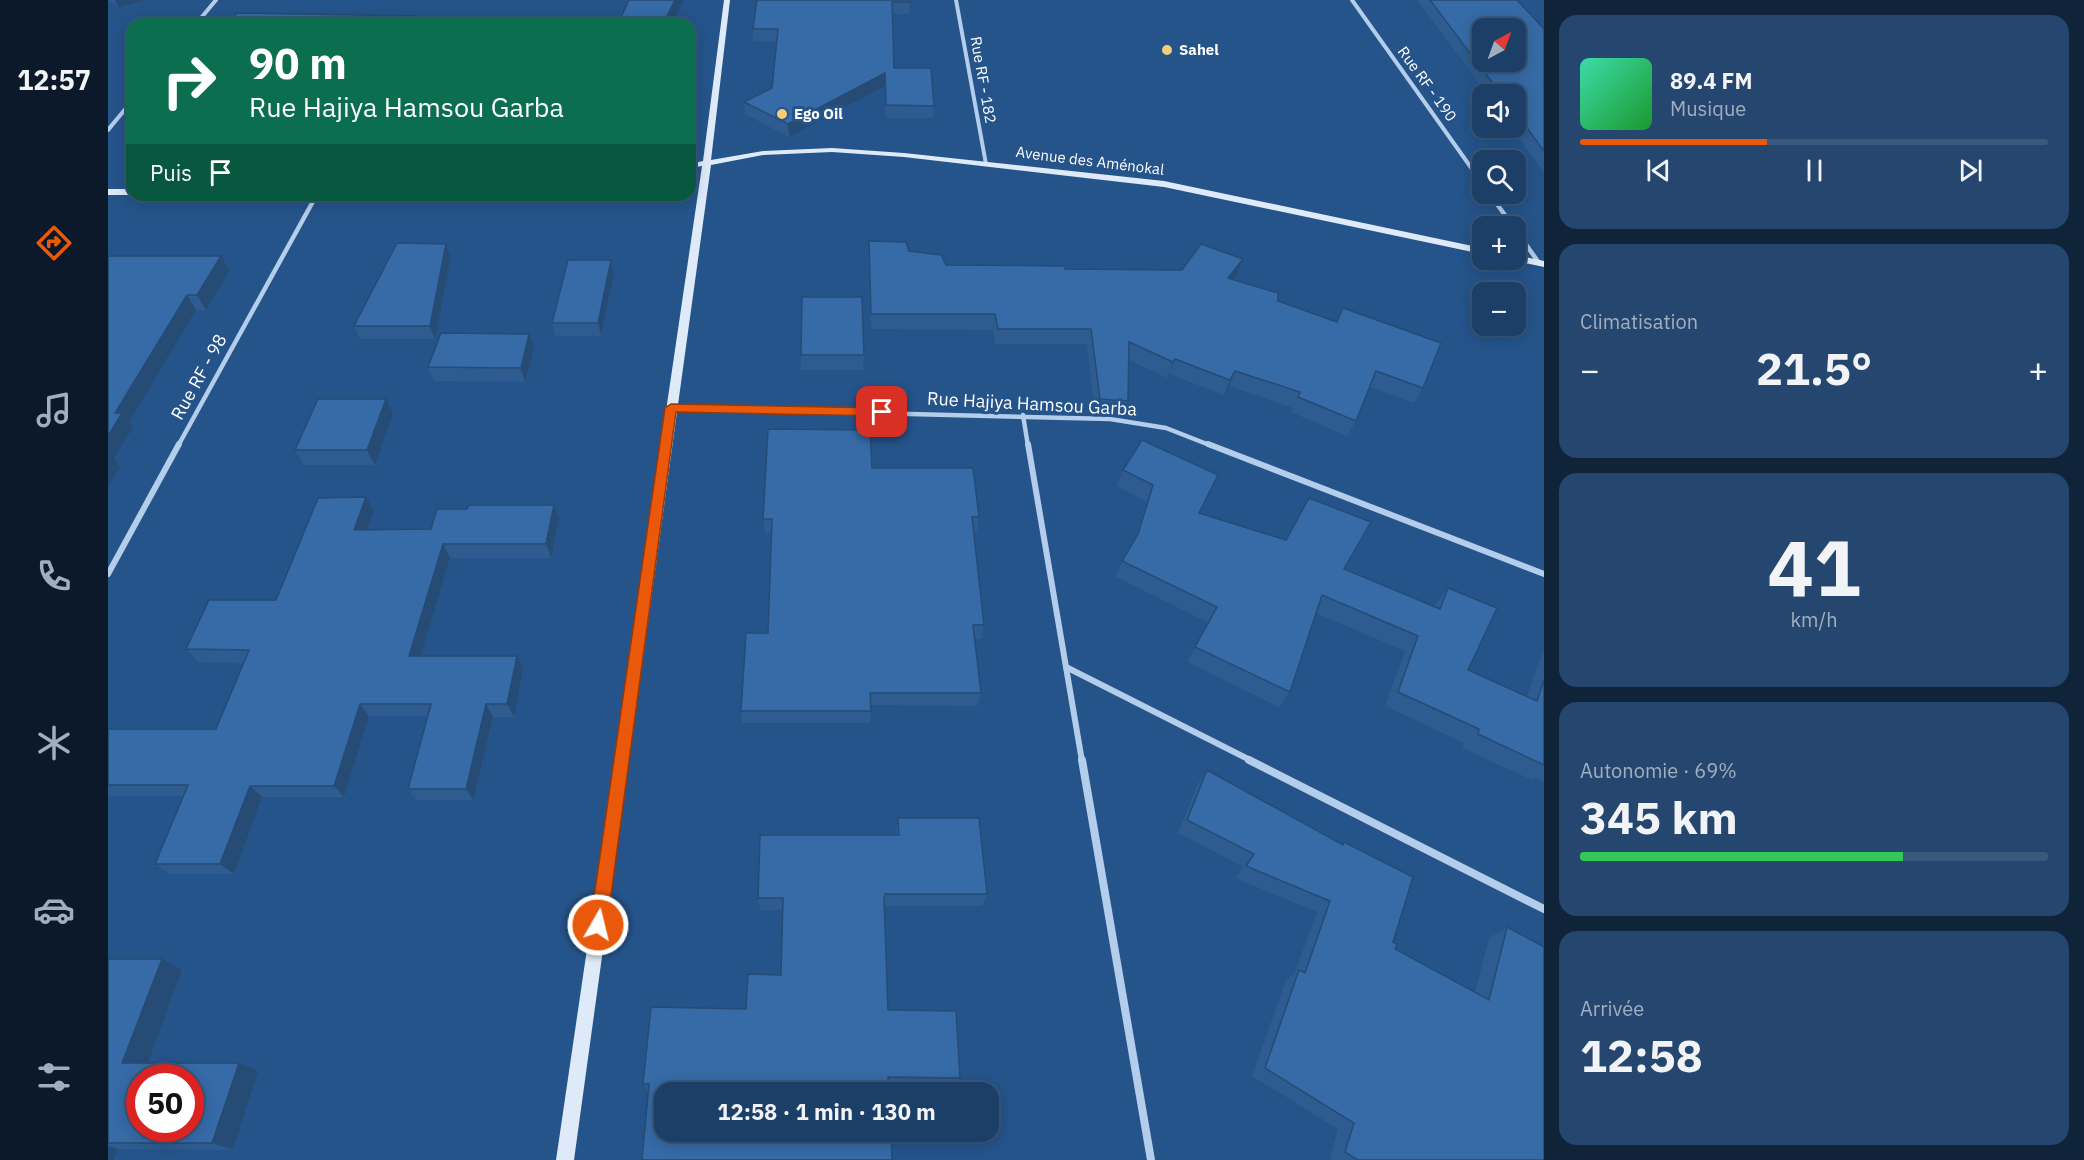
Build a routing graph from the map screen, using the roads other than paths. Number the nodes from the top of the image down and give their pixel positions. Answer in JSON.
{"nodes":[{"id":1,"x":216,"y":0,"type":"edge"},
{"id":2,"x":727,"y":0,"type":"edge"},
{"id":3,"x":956,"y":0,"type":"edge"},
{"id":4,"x":1352,"y":0,"type":"edge"},
{"id":5,"x":201,"y":18,"type":"edge"},
{"id":6,"x":126,"y":108,"type":"edge"},
{"id":7,"x":108,"y":130,"type":"edge"},
{"id":8,"x":707,"y":162,"type":"junction"},
{"id":9,"x":986,"y":164,"type":"junction"},
{"id":10,"x":696,"y":165,"type":"edge"},
{"id":11,"x":1472,"y":169,"type":"edge"},
{"id":12,"x":108,"y":192,"type":"edge"},
{"id":13,"x":126,"y":192,"type":"edge"},
{"id":14,"x":313,"y":201,"type":"edge"},
{"id":15,"x":1526,"y":243,"type":"edge"},
{"id":16,"x":1472,"y":249,"type":"edge"},
{"id":17,"x":1526,"y":260,"type":"edge"},
{"id":18,"x":1542,"y":263,"type":"edge"},
{"id":19,"x":671,"y":408,"type":"junction"},
{"id":20,"x":1023,"y":415,"type":"junction"},
{"id":21,"x":108,"y":574,"type":"edge"},
{"id":22,"x":1544,"y":574,"type":"edge"},
{"id":23,"x":1066,"y":667,"type":"junction"},
{"id":24,"x":1544,"y":909,"type":"edge"},
{"id":25,"x":565,"y":1160,"type":"edge"},
{"id":26,"x":1151,"y":1160,"type":"edge"}],
"edges":[{"from":1,"to":5,"type":"street"},
{"from":2,"to":8,"type":"main road"},
{"from":3,"to":9,"type":"street","name":"Rue RF - 182"},
{"from":4,"to":11,"type":"street","name":"Rue RF - 190"},
{"from":6,"to":7,"type":"street"},
{"from":8,"to":9,"type":"main road","name":"Avenue des Aménokal"},
{"from":8,"to":10,"type":"main road","name":"Avenue des Aménokal"},
{"from":8,"to":19,"type":"main road"},
{"from":9,"to":16,"type":"main road","name":"Avenue des Aménokal"},
{"from":12,"to":13,"type":"main road"},
{"from":14,"to":21,"type":"street","name":"Rue RF - 98"},
{"from":15,"to":18,"type":"street"},
{"from":17,"to":18,"type":"main road"},
{"from":19,"to":20,"type":"street","name":"Rue Hajiya Hamsou Garba"},
{"from":19,"to":25,"type":"main road"},
{"from":20,"to":22,"type":"street","name":"Rue Hajiya Hamsou Garba"},
{"from":20,"to":23,"type":"street"},
{"from":23,"to":24,"type":"street"},
{"from":23,"to":26,"type":"street"}]}
